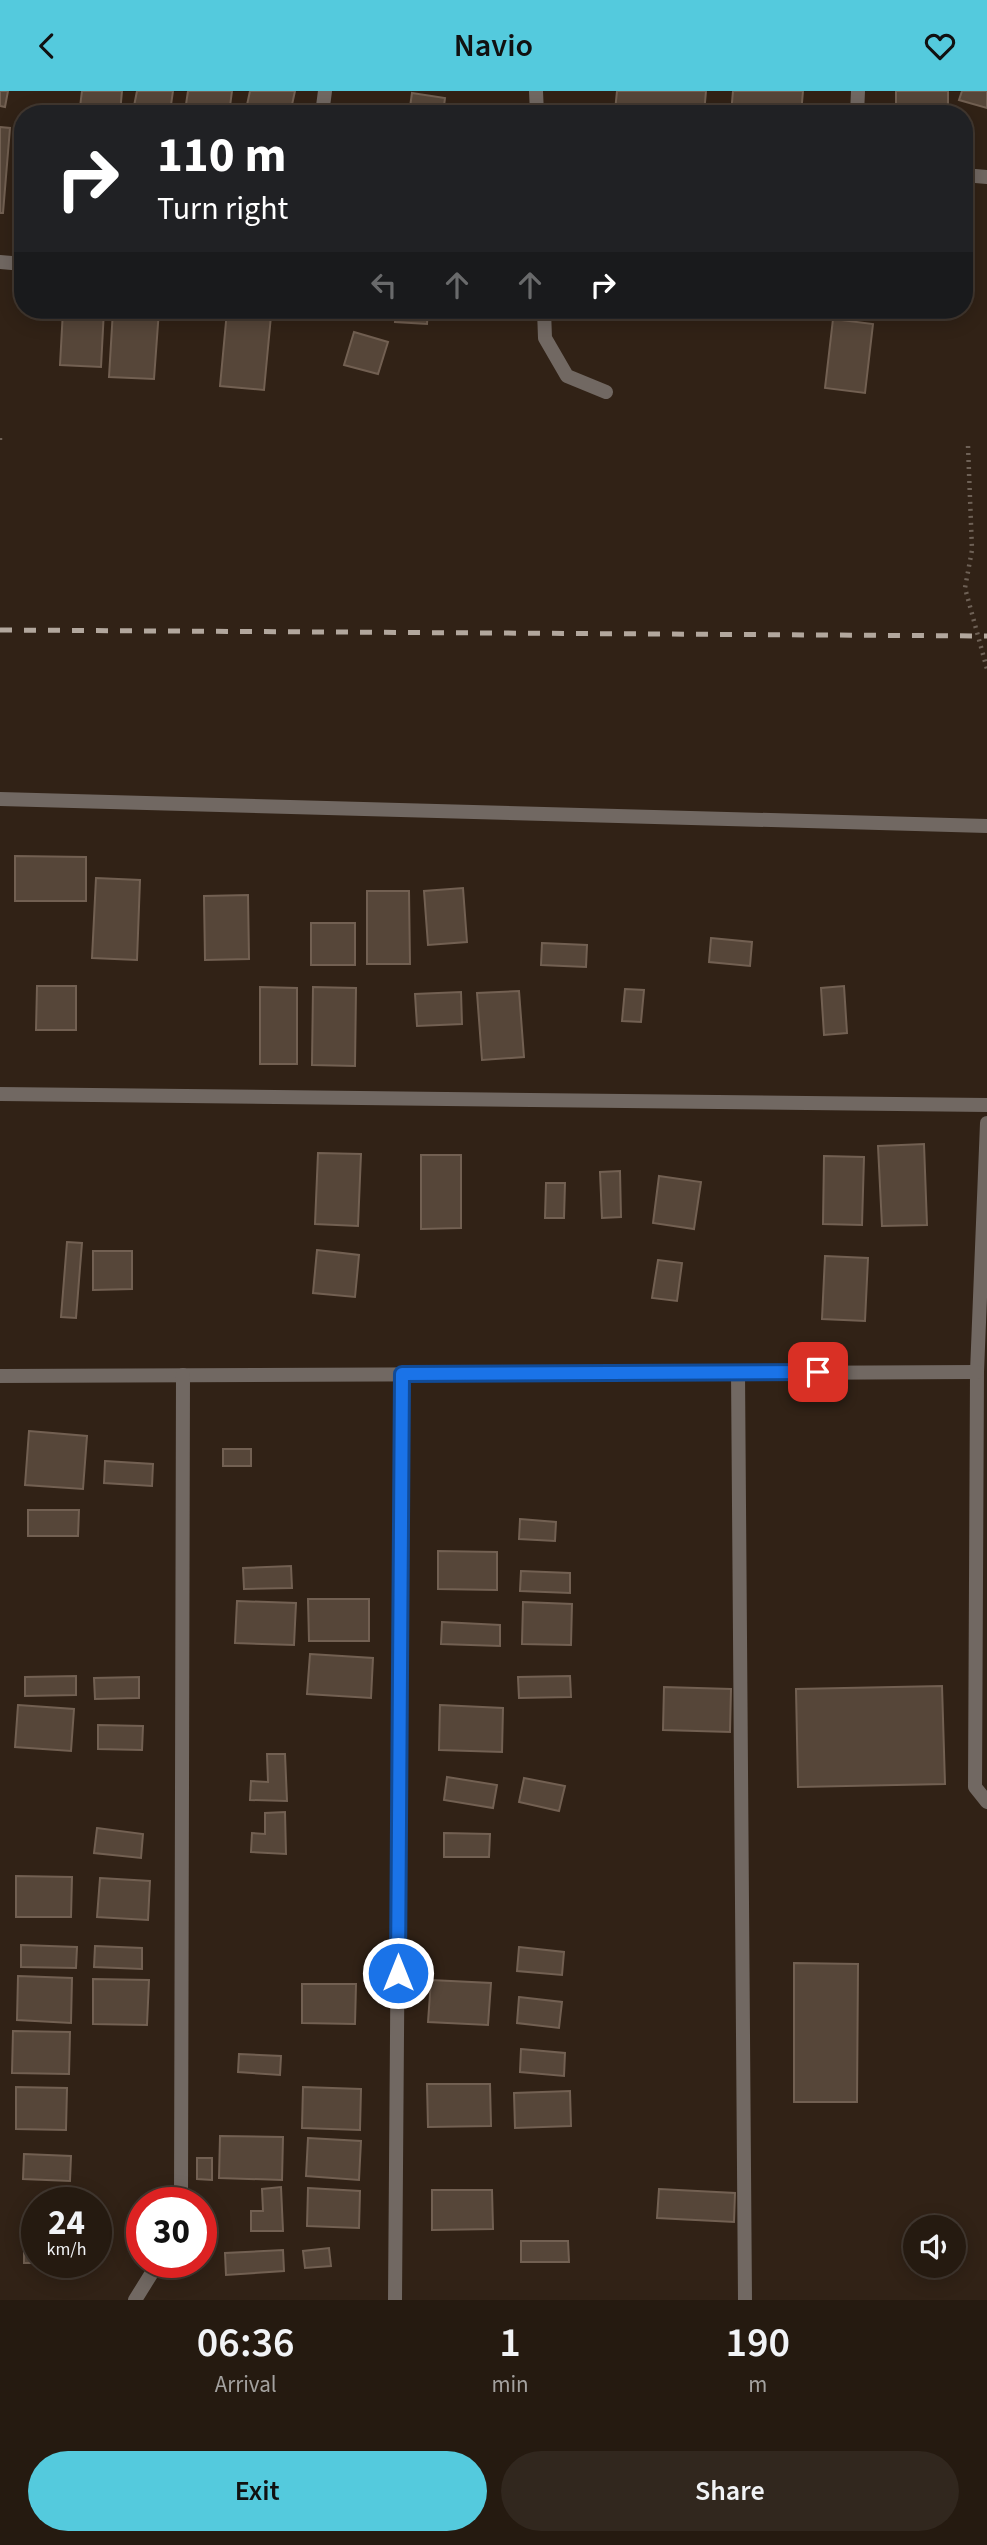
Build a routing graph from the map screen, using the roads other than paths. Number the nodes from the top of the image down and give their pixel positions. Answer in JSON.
{"nodes":[{"id":1,"x":544,"y":319,"type":"edge"},
{"id":2,"x":606,"y":392,"type":"dead end"},
{"id":3,"x":0,"y":799,"type":"edge"},
{"id":4,"x":987,"y":826,"type":"edge"},
{"id":5,"x":0,"y":1094,"type":"edge"},
{"id":6,"x":987,"y":1105,"type":"edge"},
{"id":7,"x":987,"y":1123,"type":"edge"},
{"id":8,"x":977,"y":1372,"type":"junction"},
{"id":9,"x":738,"y":1373,"type":"junction"},
{"id":10,"x":402,"y":1374,"type":"junction"},
{"id":11,"x":183,"y":1375,"type":"junction"},
{"id":12,"x":0,"y":1376,"type":"edge"},
{"id":13,"x":987,"y":1802,"type":"edge"},
{"id":14,"x":181,"y":2187,"type":"edge"},
{"id":15,"x":149,"y":2278,"type":"edge"},
{"id":16,"x":135,"y":2300,"type":"edge"},
{"id":17,"x":396,"y":2300,"type":"edge"},
{"id":18,"x":745,"y":2300,"type":"edge"}],
"edges":[{"from":1,"to":2,"type":"street"},
{"from":3,"to":4,"type":"street"},
{"from":5,"to":6,"type":"street"},
{"from":7,"to":8,"type":"street"},
{"from":8,"to":9,"type":"street"},
{"from":8,"to":13,"type":"street"},
{"from":9,"to":10,"type":"street"},
{"from":9,"to":18,"type":"street"},
{"from":10,"to":11,"type":"street"},
{"from":10,"to":17,"type":"street"},
{"from":11,"to":12,"type":"street"},
{"from":11,"to":14,"type":"street"},
{"from":15,"to":16,"type":"street"}]}
